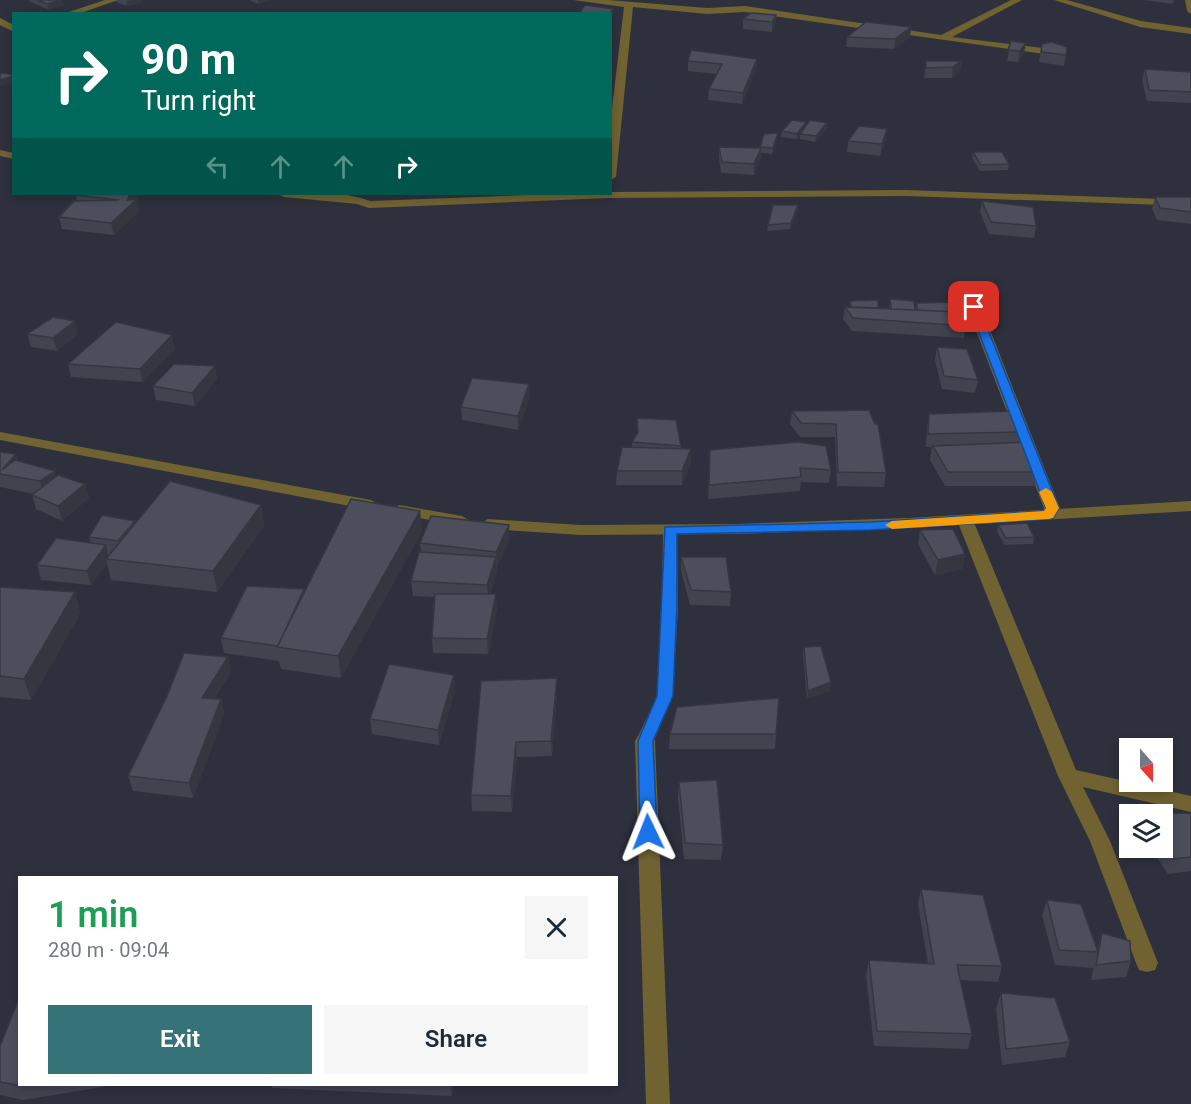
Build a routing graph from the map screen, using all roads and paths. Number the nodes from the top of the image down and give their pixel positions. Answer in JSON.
{"nodes":[{"id":1,"x":114,"y":0,"type":"edge"},
{"id":2,"x":577,"y":0,"type":"edge"},
{"id":3,"x":586,"y":0,"type":"edge"},
{"id":4,"x":1018,"y":0,"type":"edge"},
{"id":5,"x":1058,"y":0,"type":"edge"},
{"id":6,"x":1189,"y":0,"type":"edge"},
{"id":7,"x":591,"y":1,"type":"edge"},
{"id":8,"x":628,"y":4,"type":"junction"},
{"id":9,"x":1191,"y":11,"type":"edge"},
{"id":10,"x":74,"y":12,"type":"edge"},
{"id":11,"x":577,"y":12,"type":"edge"},
{"id":12,"x":1191,"y":31,"type":"edge"},
{"id":13,"x":942,"y":38,"type":"junction"},
{"id":14,"x":1050,"y":52,"type":"edge"},
{"id":15,"x":612,"y":158,"type":"edge"},
{"id":16,"x":612,"y":194,"type":"edge"},
{"id":17,"x":310,"y":195,"type":"edge"},
{"id":18,"x":587,"y":195,"type":"edge"},
{"id":19,"x":363,"y":197,"type":"edge"},
{"id":20,"x":1191,"y":203,"type":"edge"},
{"id":21,"x":974,"y":307,"type":"dead end"},
{"id":22,"x":0,"y":436,"type":"edge"},
{"id":23,"x":1191,"y":506,"type":"edge"},
{"id":24,"x":1049,"y":515,"type":"junction"},
{"id":25,"x":965,"y":520,"type":"junction"},
{"id":26,"x":670,"y":530,"type":"junction"},
{"id":27,"x":645,"y":741,"type":"joint"},
{"id":28,"x":1068,"y":776,"type":"junction"},
{"id":29,"x":1191,"y":804,"type":"edge"},
{"id":30,"x":1147,"y":963,"type":"dead end"},
{"id":31,"x":658,"y":1104,"type":"edge"}],
"edges":[{"from":1,"to":10,"type":"street"},
{"from":2,"to":7,"type":"street"},
{"from":3,"to":7,"type":"street"},
{"from":4,"to":13,"type":"street"},
{"from":5,"to":12,"type":"street"},
{"from":6,"to":9,"type":"street"},
{"from":7,"to":8,"type":"street"},
{"from":7,"to":11,"type":"street"},
{"from":8,"to":13,"type":"street"},
{"from":8,"to":15,"type":"street"},
{"from":13,"to":14,"type":"street"},
{"from":16,"to":20,"type":"street"},
{"from":17,"to":19,"type":"street"},
{"from":18,"to":19,"type":"street"},
{"from":21,"to":24,"type":"street"},
{"from":22,"to":26,"type":"street"},
{"from":23,"to":24,"type":"street"},
{"from":24,"to":25,"type":"street"},
{"from":25,"to":26,"type":"street"},
{"from":25,"to":28,"type":"street"},
{"from":26,"to":27,"type":"lane"},
{"from":27,"to":31,"type":"street"},
{"from":28,"to":29,"type":"street"},
{"from":28,"to":30,"type":"street"}]}
